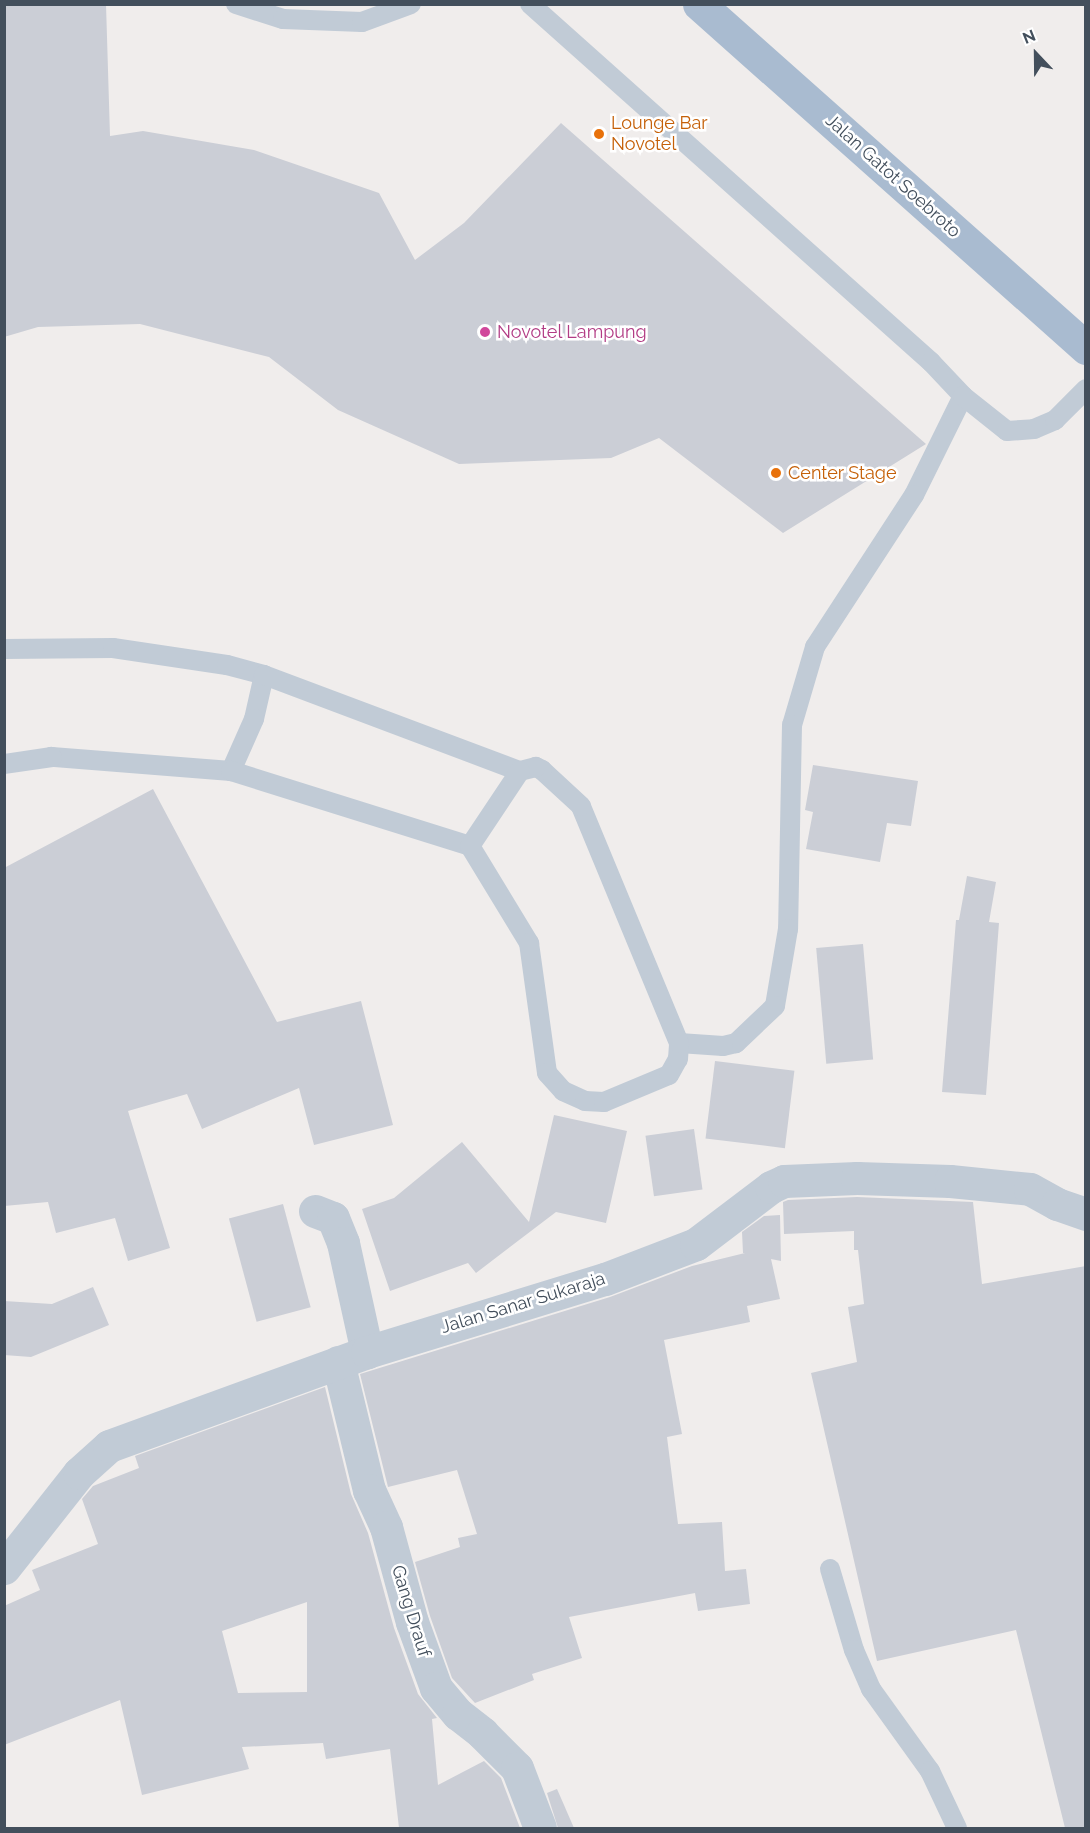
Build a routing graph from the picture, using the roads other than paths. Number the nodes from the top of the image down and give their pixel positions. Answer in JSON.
{"nodes":[{"id":1,"x":236,"y":4,"type":"edge"},
{"id":2,"x":411,"y":4,"type":"edge"},
{"id":3,"x":530,"y":4,"type":"edge"},
{"id":4,"x":699,"y":4,"type":"edge"},
{"id":5,"x":1086,"y":348,"type":"edge"},
{"id":6,"x":1086,"y":389,"type":"edge"},
{"id":7,"x":963,"y":396,"type":"junction"},
{"id":8,"x":4,"y":649,"type":"edge"},
{"id":9,"x":264,"y":675,"type":"junction"},
{"id":10,"x":4,"y":764,"type":"edge"},
{"id":11,"x":231,"y":771,"type":"junction"},
{"id":12,"x":520,"y":771,"type":"junction"},
{"id":13,"x":471,"y":846,"type":"junction"},
{"id":14,"x":679,"y":1042,"type":"junction"},
{"id":15,"x":315,"y":1211,"type":"dead end"},
{"id":16,"x":1086,"y":1214,"type":"edge"},
{"id":17,"x":352,"y":1357,"type":"junction"},
{"id":18,"x":4,"y":1568,"type":"edge"},
{"id":19,"x":830,"y":1569,"type":"dead end"},
{"id":20,"x":540,"y":1828,"type":"edge"},
{"id":21,"x":957,"y":1828,"type":"edge"}],
"edges":[{"from":1,"to":2,"type":"lane"},
{"from":3,"to":7,"type":"lane"},
{"from":4,"to":5,"type":"main road","name":"Jalan Gatot Soebroto"},
{"from":6,"to":7,"type":"lane"},
{"from":7,"to":14,"type":"lane"},
{"from":8,"to":9,"type":"lane"},
{"from":9,"to":11,"type":"lane"},
{"from":9,"to":12,"type":"lane"},
{"from":10,"to":11,"type":"lane"},
{"from":11,"to":13,"type":"lane"},
{"from":12,"to":13,"type":"lane"},
{"from":12,"to":14,"type":"lane"},
{"from":13,"to":14,"type":"lane"},
{"from":15,"to":17,"type":"street","name":"Gang Drauf"},
{"from":16,"to":17,"type":"street","name":"Jalan Sanar Sukaraja"},
{"from":17,"to":18,"type":"street","name":"Jalan Sanar Sukaraja"},
{"from":17,"to":20,"type":"street","name":"Gang Drauf"},
{"from":19,"to":21,"type":"lane"}]}
